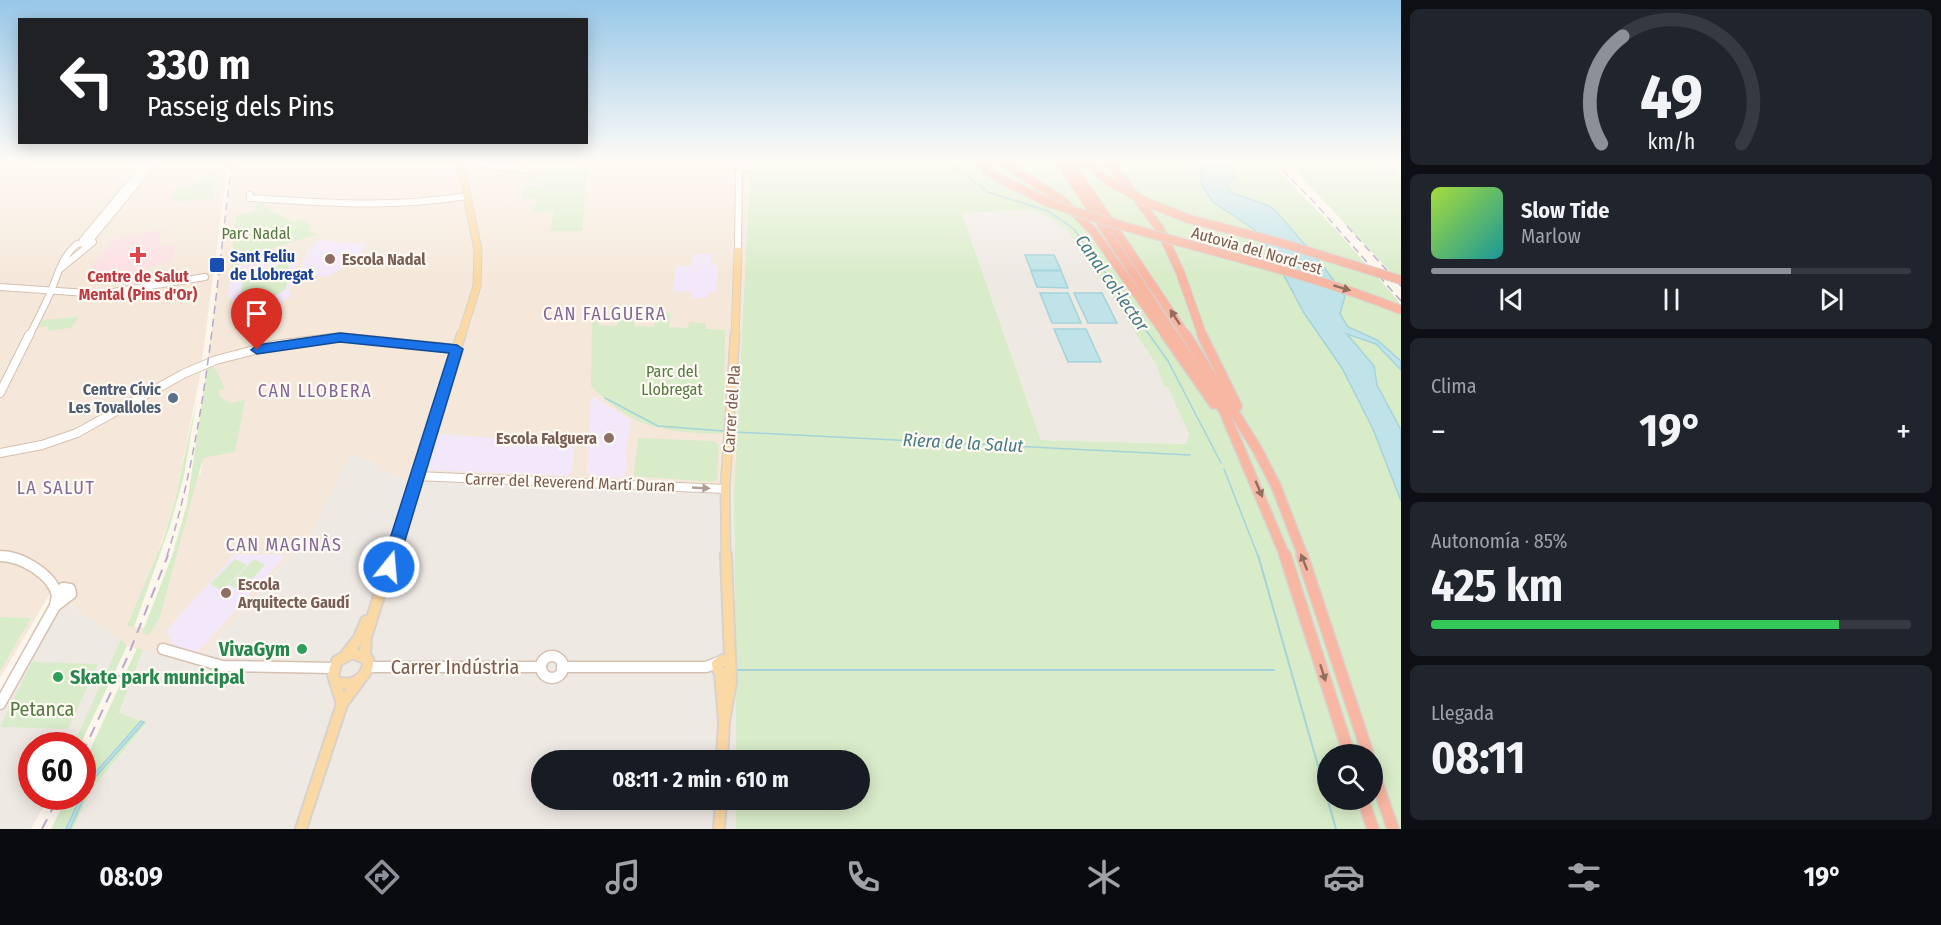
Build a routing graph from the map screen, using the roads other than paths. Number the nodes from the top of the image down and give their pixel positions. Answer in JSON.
{"nodes":[{"id":1,"x":118,"y":200,"type":"edge"},
{"id":2,"x":122,"y":200,"type":"edge"},
{"id":3,"x":300,"y":200,"type":"edge"},
{"id":4,"x":446,"y":200,"type":"edge"},
{"id":5,"x":468,"y":200,"type":"edge"},
{"id":6,"x":740,"y":200,"type":"edge"},
{"id":7,"x":1043,"y":200,"type":"edge"},
{"id":8,"x":1060,"y":200,"type":"edge"},
{"id":9,"x":1086,"y":200,"type":"edge"},
{"id":10,"x":1095,"y":200,"type":"edge"},
{"id":11,"x":1138,"y":200,"type":"edge"},
{"id":12,"x":1145,"y":200,"type":"edge"},
{"id":13,"x":87,"y":240,"type":"junction"},
{"id":14,"x":738,"y":250,"type":"joint"},
{"id":15,"x":1401,"y":280,"type":"edge"},
{"id":16,"x":0,"y":287,"type":"edge"},
{"id":17,"x":51,"y":292,"type":"junction"},
{"id":18,"x":98,"y":293,"type":"junction"},
{"id":19,"x":1401,"y":310,"type":"edge"},
{"id":20,"x":457,"y":349,"type":"junction"},
{"id":21,"x":0,"y":393,"type":"edge"},
{"id":22,"x":1235,"y":435,"type":"junction"},
{"id":23,"x":1257,"y":449,"type":"junction"},
{"id":24,"x":0,"y":453,"type":"edge"},
{"id":25,"x":416,"y":476,"type":"junction"},
{"id":26,"x":725,"y":489,"type":"junction"},
{"id":27,"x":400,"y":525,"type":"junction"},
{"id":28,"x":0,"y":556,"type":"edge"},
{"id":29,"x":163,"y":649,"type":"dead end"},
{"id":30,"x":347,"y":653,"type":"junction"},
{"id":31,"x":365,"y":655,"type":"junction"},
{"id":32,"x":369,"y":667,"type":"junction"},
{"id":33,"x":723,"y":667,"type":"junction"},
{"id":34,"x":333,"y":668,"type":"junction"},
{"id":35,"x":359,"y":681,"type":"junction"},
{"id":36,"x":337,"y":682,"type":"junction"},
{"id":37,"x":0,"y":704,"type":"edge"},
{"id":38,"x":342,"y":704,"type":"junction"},
{"id":39,"x":1346,"y":744,"type":"edge"},
{"id":40,"x":1365,"y":744,"type":"edge"},
{"id":41,"x":723,"y":750,"type":"edge"},
{"id":42,"x":1383,"y":800,"type":"edge"},
{"id":43,"x":720,"y":810,"type":"edge"},
{"id":44,"x":1367,"y":810,"type":"edge"},
{"id":45,"x":301,"y":829,"type":"edge"},
{"id":46,"x":719,"y":829,"type":"edge"},
{"id":47,"x":1373,"y":829,"type":"edge"},
{"id":48,"x":1393,"y":829,"type":"edge"}],
"edges":[{"from":1,"to":13,"type":"street"},
{"from":2,"to":13,"type":"street"},
{"from":3,"to":4,"type":"street"},
{"from":5,"to":20,"type":"main road"},
{"from":6,"to":14,"type":"street","name":"Carrer del Pla"},
{"from":7,"to":19,"type":"highway","name":"Autovia del Nord-est","one_way":true,"bridge":true},
{"from":8,"to":22,"type":"highway"},
{"from":9,"to":22,"type":"highway"},
{"from":23,"to":10,"type":"highway","one_way":true},
{"from":11,"to":23,"type":"highway"},
{"from":12,"to":15,"type":"highway","name":"Autovia del Nord-est","bridge":true},
{"from":13,"to":17,"type":"street"},
{"from":14,"to":26,"type":"main road","name":"Carrer del Pla"},
{"from":16,"to":17,"type":"street"},
{"from":17,"to":18,"type":"street"},
{"from":17,"to":21,"type":"street"},
{"from":18,"to":18,"type":"street"},
{"from":20,"to":24,"type":"street"},
{"from":20,"to":25,"type":"main road"},
{"from":22,"to":39,"type":"highway","one_way":true},
{"from":40,"to":23,"type":"highway","one_way":true},
{"from":25,"to":26,"type":"street","name":"Carrer del Reverend Martí Duran","one_way":true},
{"from":25,"to":27,"type":"main road"},
{"from":26,"to":33,"type":"main road","name":"Carrer del Pla"},
{"from":27,"to":30,"type":"main road"},
{"from":27,"to":31,"type":"main road"},
{"from":28,"to":37,"type":"street"},
{"from":29,"to":34,"type":"street"},
{"from":30,"to":31,"type":"main road"},
{"from":30,"to":34,"type":"main road"},
{"from":31,"to":32,"type":"main road"},
{"from":32,"to":33,"type":"street","name":"Carrer Indústria"},
{"from":32,"to":35,"type":"main road"},
{"from":33,"to":41,"type":"main road","name":"Carrer del Pla"},
{"from":34,"to":36,"type":"main road"},
{"from":35,"to":36,"type":"main road"},
{"from":35,"to":38,"type":"main road"},
{"from":36,"to":38,"type":"main road"},
{"from":38,"to":45,"type":"main road"},
{"from":42,"to":48,"type":"highway"},
{"from":43,"to":46,"type":"main road"},
{"from":44,"to":47,"type":"highway"}]}
